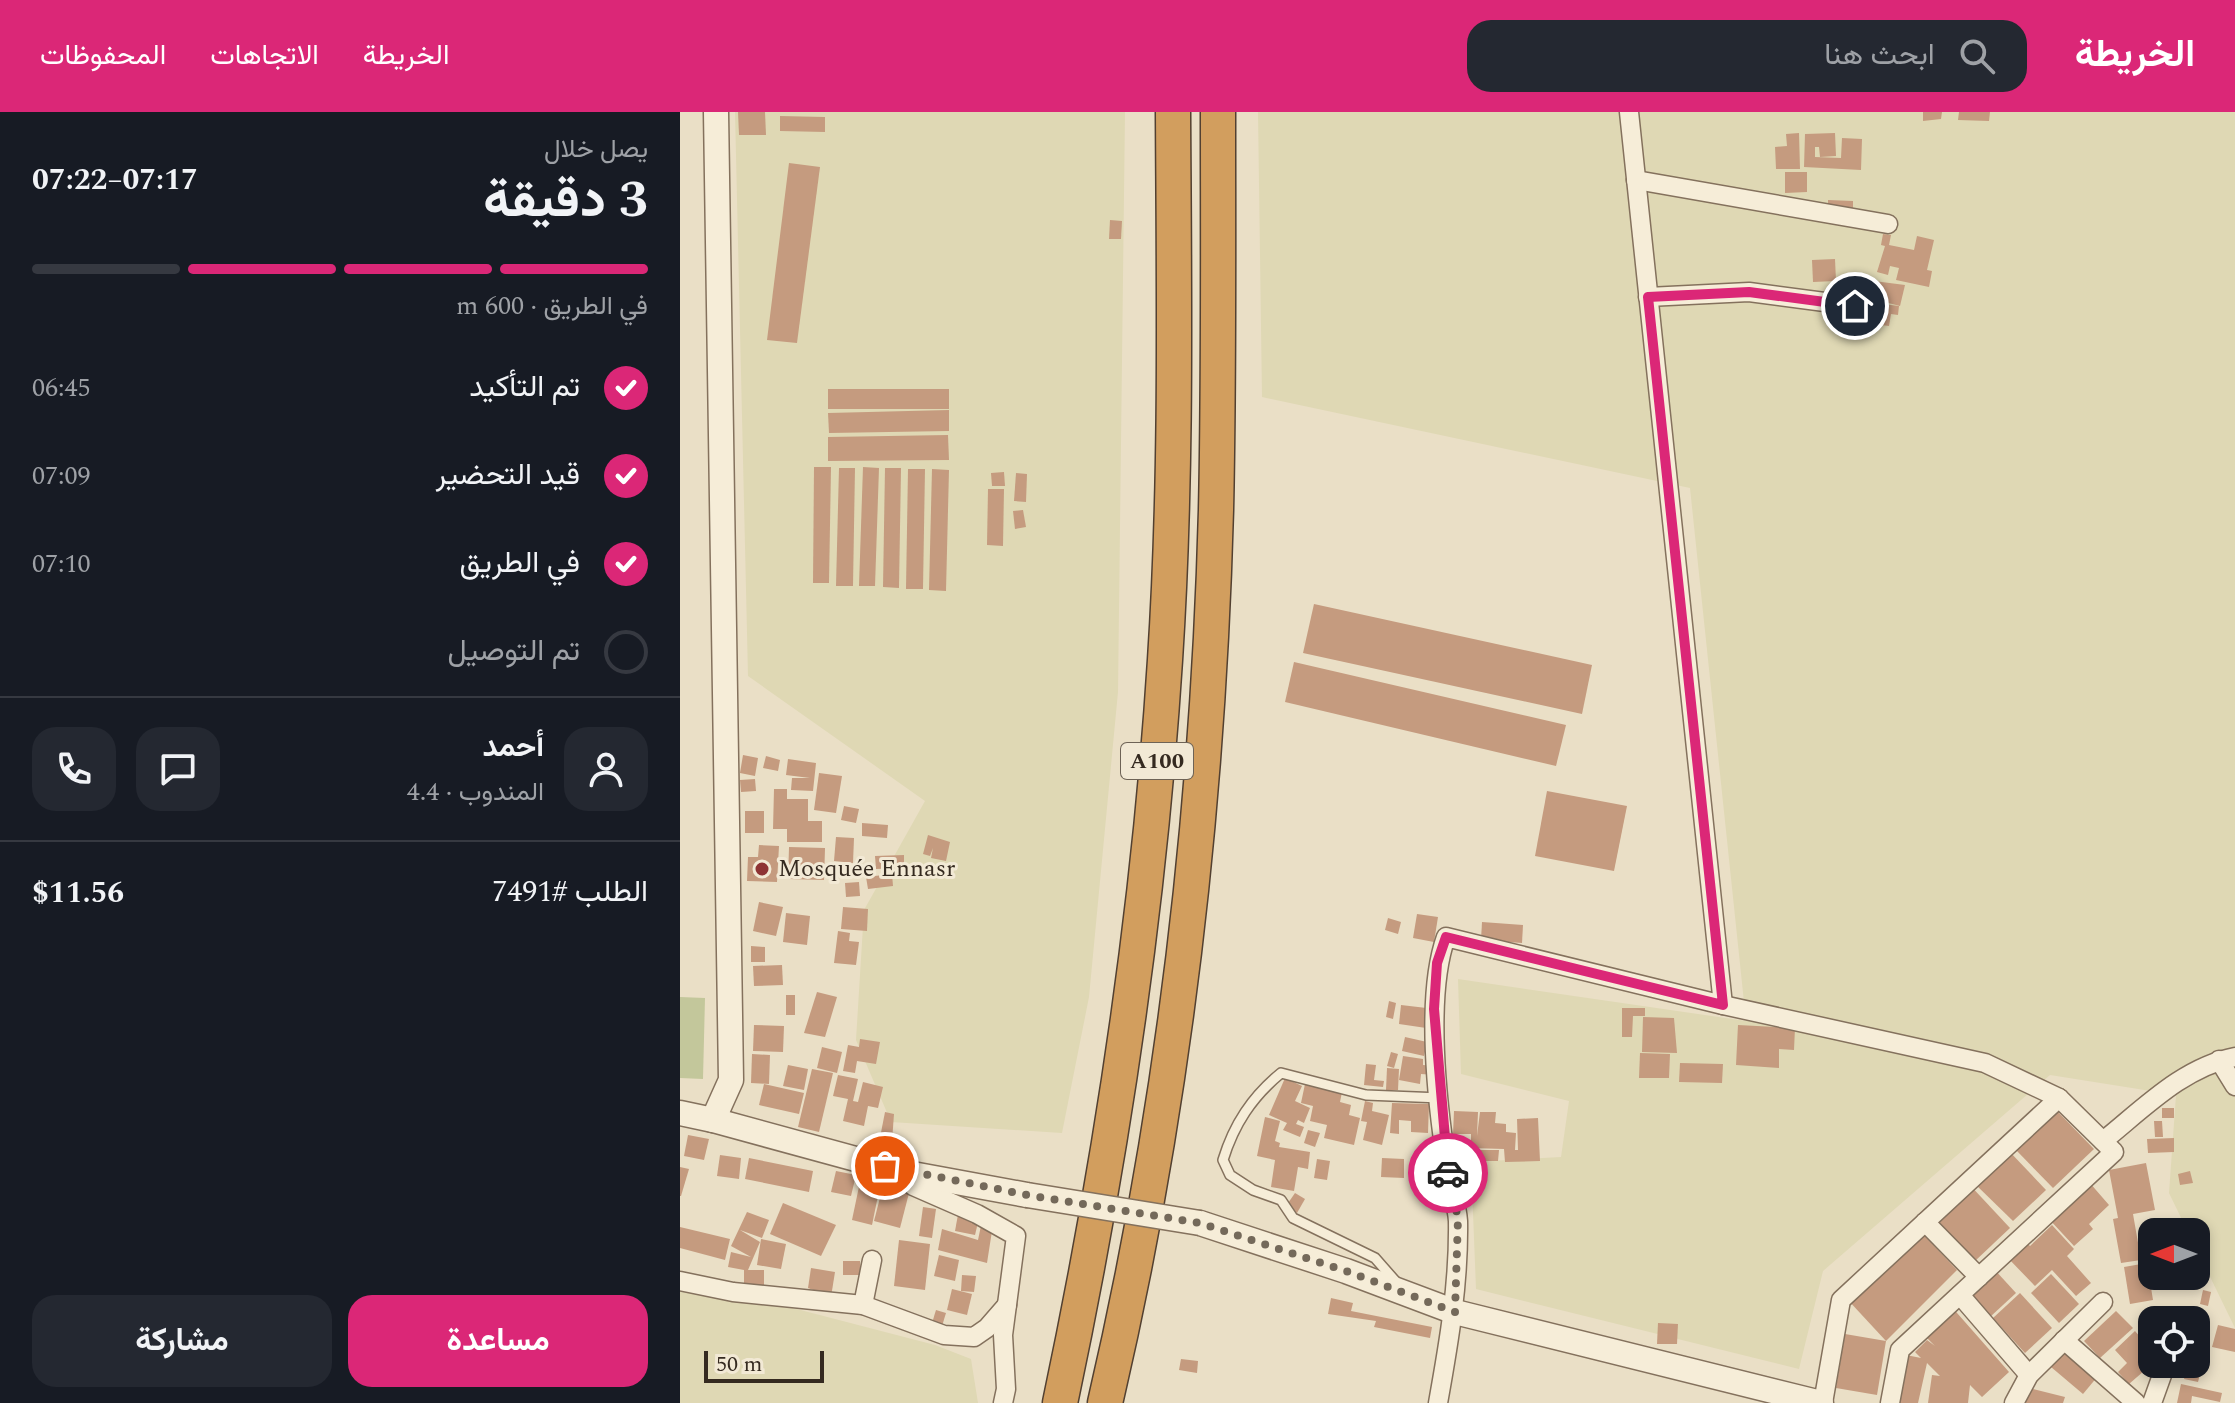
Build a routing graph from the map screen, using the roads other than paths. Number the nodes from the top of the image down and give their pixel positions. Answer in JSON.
{"nodes":[{"id":1,"x":716,"y":112,"type":"edge"},
{"id":2,"x":1173,"y":112,"type":"edge"},
{"id":3,"x":1218,"y":112,"type":"edge"},
{"id":4,"x":1629,"y":112,"type":"edge"},
{"id":5,"x":1636,"y":180,"type":"junction"},
{"id":6,"x":1888,"y":224,"type":"dead end"},
{"id":7,"x":1648,"y":297,"type":"junction"},
{"id":8,"x":1855,"y":306,"type":"dead end"},
{"id":9,"x":1723,"y":1005,"type":"junction"},
{"id":10,"x":2227,"y":1059,"type":"edge"},
{"id":11,"x":2235,"y":1086,"type":"edge"},
{"id":12,"x":1441,"y":1098,"type":"junction"},
{"id":13,"x":2059,"y":1098,"type":"junction"},
{"id":14,"x":680,"y":1113,"type":"edge"},
{"id":15,"x":713,"y":1120,"type":"junction"},
{"id":16,"x":2103,"y":1141,"type":"junction"},
{"id":17,"x":907,"y":1173,"type":"junction"},
{"id":18,"x":1925,"y":1222,"type":"junction"},
{"id":19,"x":872,"y":1260,"type":"dead end"},
{"id":20,"x":1979,"y":1277,"type":"junction"},
{"id":21,"x":680,"y":1281,"type":"edge"},
{"id":22,"x":1404,"y":1291,"type":"junction"},
{"id":23,"x":1960,"y":1295,"type":"junction"},
{"id":24,"x":2103,"y":1302,"type":"dead end"},
{"id":25,"x":863,"y":1305,"type":"junction"},
{"id":26,"x":1007,"y":1305,"type":"junction"},
{"id":27,"x":1455,"y":1312,"type":"junction"},
{"id":28,"x":2064,"y":1340,"type":"junction"},
{"id":29,"x":2029,"y":1375,"type":"junction"},
{"id":30,"x":2161,"y":1378,"type":"edge"},
{"id":31,"x":1003,"y":1403,"type":"edge"},
{"id":32,"x":1060,"y":1403,"type":"edge"},
{"id":33,"x":1105,"y":1403,"type":"edge"},
{"id":34,"x":1438,"y":1403,"type":"edge"},
{"id":35,"x":1822,"y":1403,"type":"edge"},
{"id":36,"x":1890,"y":1403,"type":"edge"},
{"id":37,"x":2014,"y":1403,"type":"edge"},
{"id":38,"x":2136,"y":1403,"type":"edge"},
{"id":39,"x":2152,"y":1403,"type":"edge"}],
"edges":[{"from":1,"to":15,"type":"street"},
{"from":2,"to":32,"type":"highway","name":"A100","number":"A100"},
{"from":3,"to":33,"type":"highway","number":"A100"},
{"from":4,"to":5,"type":"street"},
{"from":5,"to":6,"type":"street"},
{"from":5,"to":7,"type":"street"},
{"from":7,"to":8,"type":"street"},
{"from":7,"to":9,"type":"street"},
{"from":9,"to":12,"type":"street"},
{"from":9,"to":13,"type":"street"},
{"from":10,"to":11,"type":"street"},
{"from":10,"to":16,"type":"street"},
{"from":12,"to":22,"type":"lane"},
{"from":12,"to":27,"type":"street"},
{"from":13,"to":16,"type":"street"},
{"from":13,"to":18,"type":"street"},
{"from":14,"to":15,"type":"street"},
{"from":15,"to":17,"type":"street"},
{"from":16,"to":20,"type":"street"},
{"from":17,"to":22,"type":"street","bridge":true},
{"from":17,"to":26,"type":"street"},
{"from":18,"to":20,"type":"street"},
{"from":18,"to":35,"type":"street"},
{"from":19,"to":25,"type":"street"},
{"from":20,"to":23,"type":"street"},
{"from":21,"to":25,"type":"street"},
{"from":22,"to":27,"type":"street"},
{"from":23,"to":29,"type":"street"},
{"from":23,"to":36,"type":"street"},
{"from":24,"to":28,"type":"street"},
{"from":25,"to":26,"type":"street"},
{"from":26,"to":31,"type":"street"},
{"from":27,"to":34,"type":"street"},
{"from":27,"to":35,"type":"street"},
{"from":28,"to":29,"type":"street"},
{"from":28,"to":38,"type":"street"},
{"from":29,"to":37,"type":"street"},
{"from":30,"to":39,"type":"street"}]}
